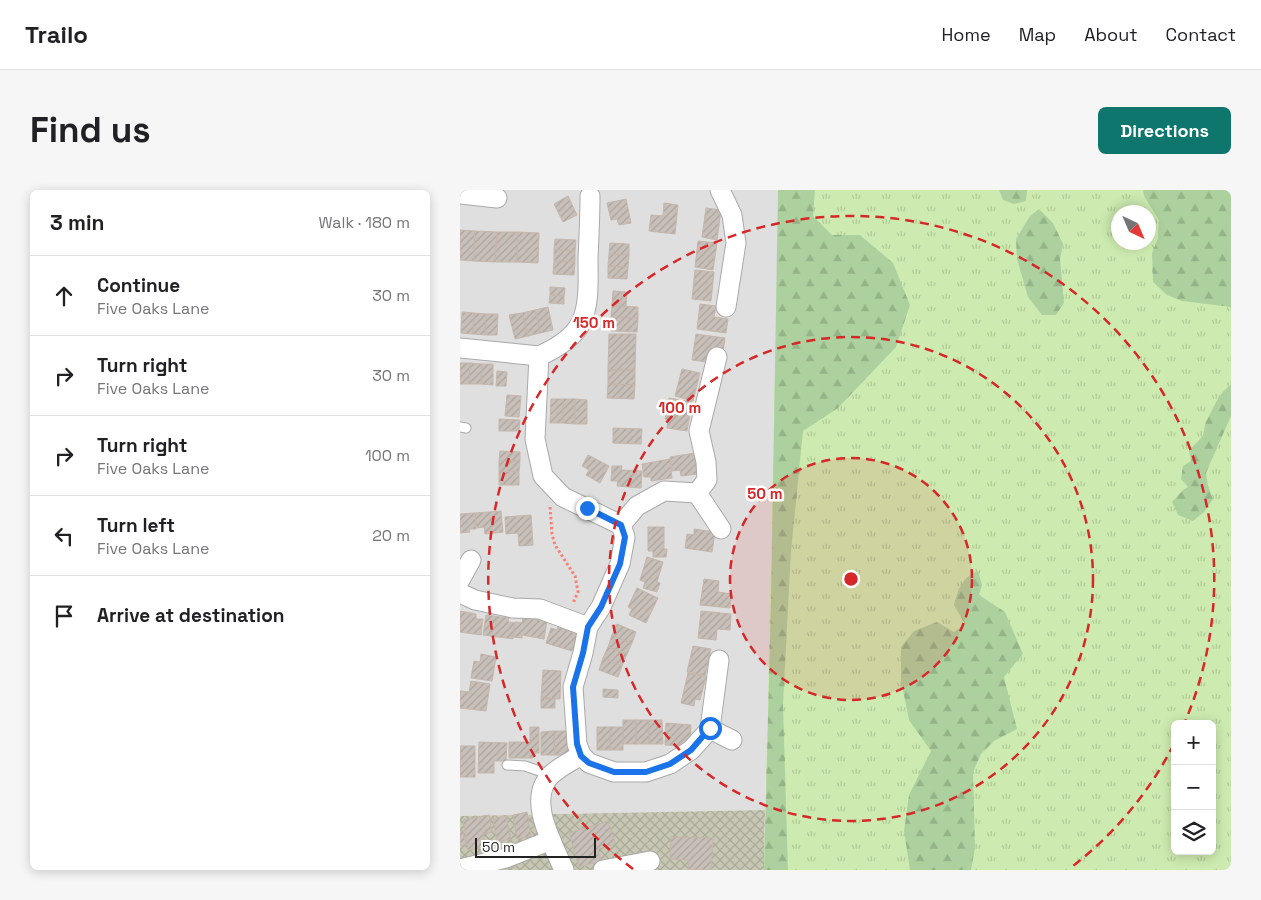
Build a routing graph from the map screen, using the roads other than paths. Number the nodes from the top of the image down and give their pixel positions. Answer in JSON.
{"nodes":[{"id":1,"x":720,"y":190,"type":"edge"},
{"id":2,"x":590,"y":192,"type":"edge"},
{"id":3,"x":460,"y":194,"type":"edge"},
{"id":4,"x":496,"y":198,"type":"dead end"},
{"id":5,"x":726,"y":307,"type":"dead end"},
{"id":6,"x":460,"y":348,"type":"edge"},
{"id":7,"x":539,"y":356,"type":"junction"},
{"id":8,"x":717,"y":357,"type":"dead end"},
{"id":9,"x":696,"y":493,"type":"junction"},
{"id":10,"x":621,"y":525,"type":"junction"},
{"id":11,"x":721,"y":529,"type":"dead end"},
{"id":12,"x":471,"y":560,"type":"dead end"},
{"id":13,"x":460,"y":580,"type":"edge"},
{"id":14,"x":460,"y":593,"type":"edge"},
{"id":15,"x":588,"y":627,"type":"junction"},
{"id":16,"x":719,"y":660,"type":"dead end"},
{"id":17,"x":710,"y":728,"type":"junction"},
{"id":18,"x":732,"y":740,"type":"dead end"},
{"id":19,"x":581,"y":756,"type":"junction"},
{"id":20,"x":507,"y":765,"type":"dead end"},
{"id":21,"x":552,"y":775,"type":"junction"},
{"id":22,"x":551,"y":840,"type":"junction"},
{"id":23,"x":650,"y":861,"type":"dead end"},
{"id":24,"x":460,"y":868,"type":"edge"},
{"id":25,"x":564,"y":870,"type":"edge"},
{"id":26,"x":603,"y":870,"type":"edge"}],
"edges":[{"from":1,"to":5,"type":"street"},
{"from":2,"to":7,"type":"street"},
{"from":3,"to":4,"type":"street"},
{"from":6,"to":7,"type":"street"},
{"from":7,"to":10,"type":"street"},
{"from":8,"to":9,"type":"street"},
{"from":9,"to":10,"type":"street"},
{"from":9,"to":11,"type":"street"},
{"from":10,"to":15,"type":"street"},
{"from":12,"to":13,"type":"street"},
{"from":14,"to":15,"type":"street"},
{"from":15,"to":19,"type":"street"},
{"from":16,"to":17,"type":"street"},
{"from":17,"to":18,"type":"street"},
{"from":17,"to":19,"type":"street"},
{"from":19,"to":21,"type":"street"},
{"from":20,"to":21,"type":"lane"},
{"from":21,"to":22,"type":"street"},
{"from":22,"to":24,"type":"street"},
{"from":22,"to":25,"type":"street"},
{"from":23,"to":26,"type":"street"}]}
